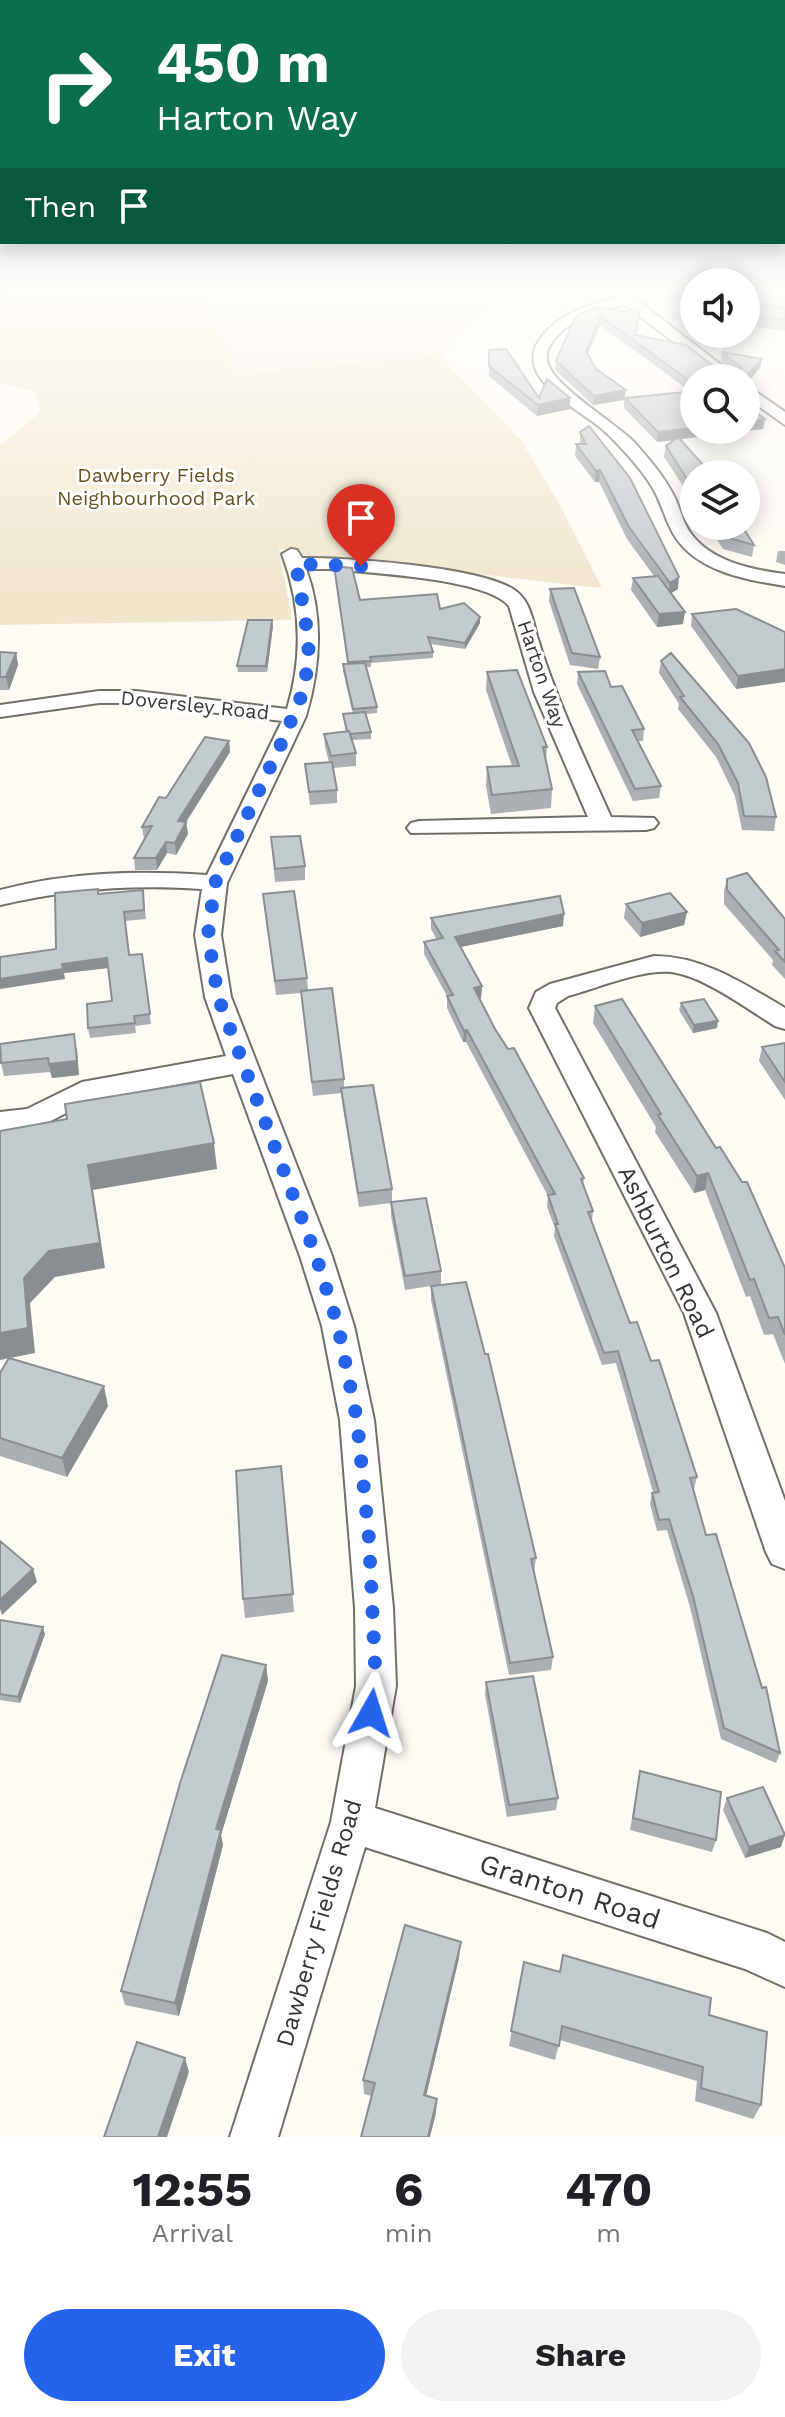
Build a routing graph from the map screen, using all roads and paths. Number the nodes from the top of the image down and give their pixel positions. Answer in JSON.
{"nodes":[{"id":1,"x":563,"y":393,"type":"edge"},
{"id":2,"x":760,"y":398,"type":"edge"},
{"id":3,"x":778,"y":408,"type":"edge"},
{"id":4,"x":785,"y":420,"type":"edge"},
{"id":5,"x":293,"y":559,"type":"joint"},
{"id":6,"x":785,"y":580,"type":"edge"},
{"id":7,"x":0,"y":711,"type":"edge"},
{"id":8,"x":295,"y":716,"type":"junction"},
{"id":9,"x":602,"y":823,"type":"junction"},
{"id":10,"x":646,"y":823,"type":"dead end"},
{"id":11,"x":419,"y":828,"type":"dead end"},
{"id":12,"x":215,"y":883,"type":"junction"},
{"id":13,"x":0,"y":898,"type":"edge"},
{"id":14,"x":785,"y":1020,"type":"edge"},
{"id":15,"x":241,"y":1063,"type":"junction"},
{"id":16,"x":0,"y":1122,"type":"edge"},
{"id":17,"x":785,"y":1552,"type":"edge"},
{"id":18,"x":352,"y":1822,"type":"junction"},
{"id":19,"x":785,"y":1965,"type":"edge"},
{"id":20,"x":254,"y":2137,"type":"edge"}],
"edges":[{"from":1,"to":6,"type":"street"},
{"from":2,"to":3,"type":"street"},
{"from":3,"to":4,"type":"street"},
{"from":5,"to":8,"type":"street","name":"Dawberry Fields Road"},
{"from":5,"to":9,"type":"street","name":"Harton Way"},
{"from":7,"to":8,"type":"street","name":"Doversley Road"},
{"from":8,"to":12,"type":"street","name":"Dawberry Fields Road"},
{"from":9,"to":10,"type":"street"},
{"from":9,"to":11,"type":"street"},
{"from":12,"to":13,"type":"street"},
{"from":12,"to":15,"type":"street","name":"Dawberry Fields Road"},
{"from":14,"to":17,"type":"street","name":"Ashburton Road"},
{"from":15,"to":16,"type":"street"},
{"from":15,"to":18,"type":"street","name":"Dawberry Fields Road"},
{"from":18,"to":19,"type":"street","name":"Granton Road"},
{"from":18,"to":20,"type":"street","name":"Dawberry Fields Road"}]}
